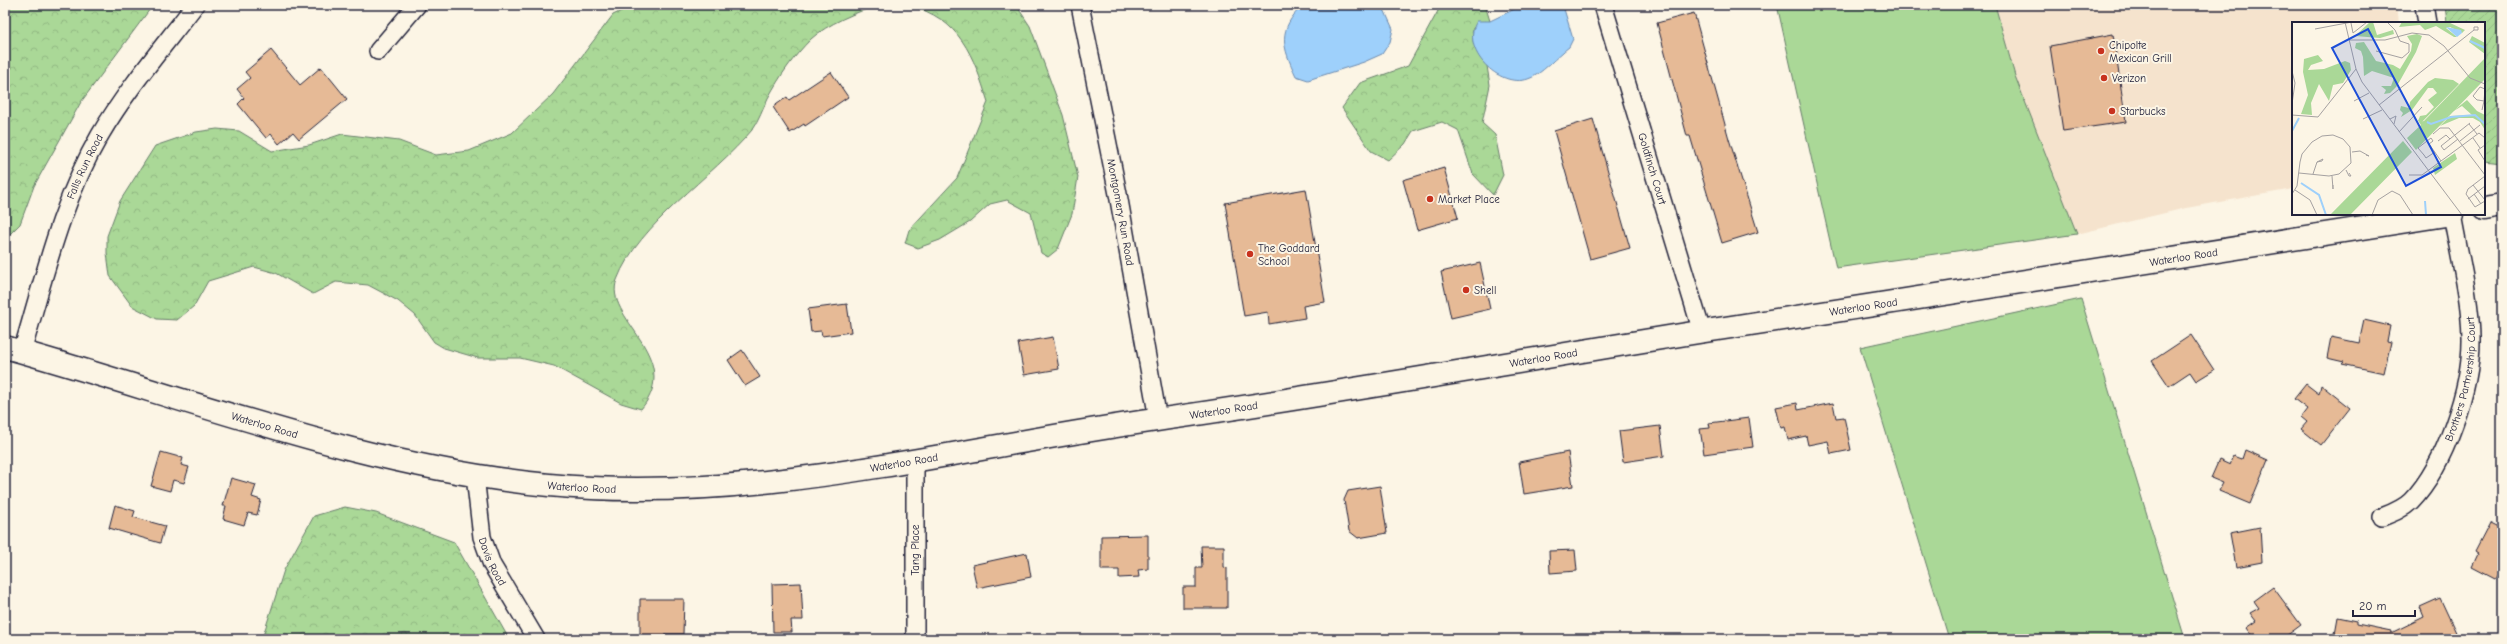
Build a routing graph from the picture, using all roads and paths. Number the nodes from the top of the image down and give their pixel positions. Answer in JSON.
{"nodes":[{"id":1,"x":195,"y":5,"type":"edge"},
{"id":2,"x":416,"y":5,"type":"edge"},
{"id":3,"x":1080,"y":5,"type":"edge"},
{"id":4,"x":1603,"y":5,"type":"edge"},
{"id":5,"x":2424,"y":5,"type":"edge"},
{"id":6,"x":2427,"y":22,"type":"edge"},
{"id":7,"x":378,"y":51,"type":"dead end"},
{"id":8,"x":2502,"y":206,"type":"edge"},
{"id":9,"x":2485,"y":209,"type":"edge"},
{"id":10,"x":2446,"y":215,"type":"edge"},
{"id":11,"x":2452,"y":215,"type":"edge"},
{"id":12,"x":1702,"y":332,"type":"junction"},
{"id":13,"x":13,"y":349,"type":"edge"},
{"id":14,"x":1158,"y":419,"type":"junction"},
{"id":15,"x":915,"y":461,"type":"junction"},
{"id":16,"x":476,"y":476,"type":"junction"},
{"id":17,"x":2382,"y":518,"type":"dead end"},
{"id":18,"x":536,"y":639,"type":"edge"},
{"id":19,"x":915,"y":639,"type":"edge"}],
"edges":[{"from":1,"to":13,"type":"street","name":"Falls Run Road"},
{"from":2,"to":7,"type":"street"},
{"from":3,"to":14,"type":"street","name":"Montgomery Run Road"},
{"from":4,"to":12,"type":"street","name":"Goldfinch Court"},
{"from":5,"to":6,"type":"street"},
{"from":8,"to":9,"type":"main road"},
{"from":10,"to":12,"type":"main road","name":"Waterloo Road"},
{"from":11,"to":17,"type":"street","name":"Brothers Partnership Court"},
{"from":12,"to":14,"type":"main road","name":"Waterloo Road"},
{"from":13,"to":16,"type":"main road","name":"Waterloo Road"},
{"from":14,"to":15,"type":"main road","name":"Waterloo Road"},
{"from":15,"to":16,"type":"main road","name":"Waterloo Road"},
{"from":15,"to":19,"type":"street","name":"Tang Place"},
{"from":16,"to":18,"type":"street","name":"Davis Road"}]}
